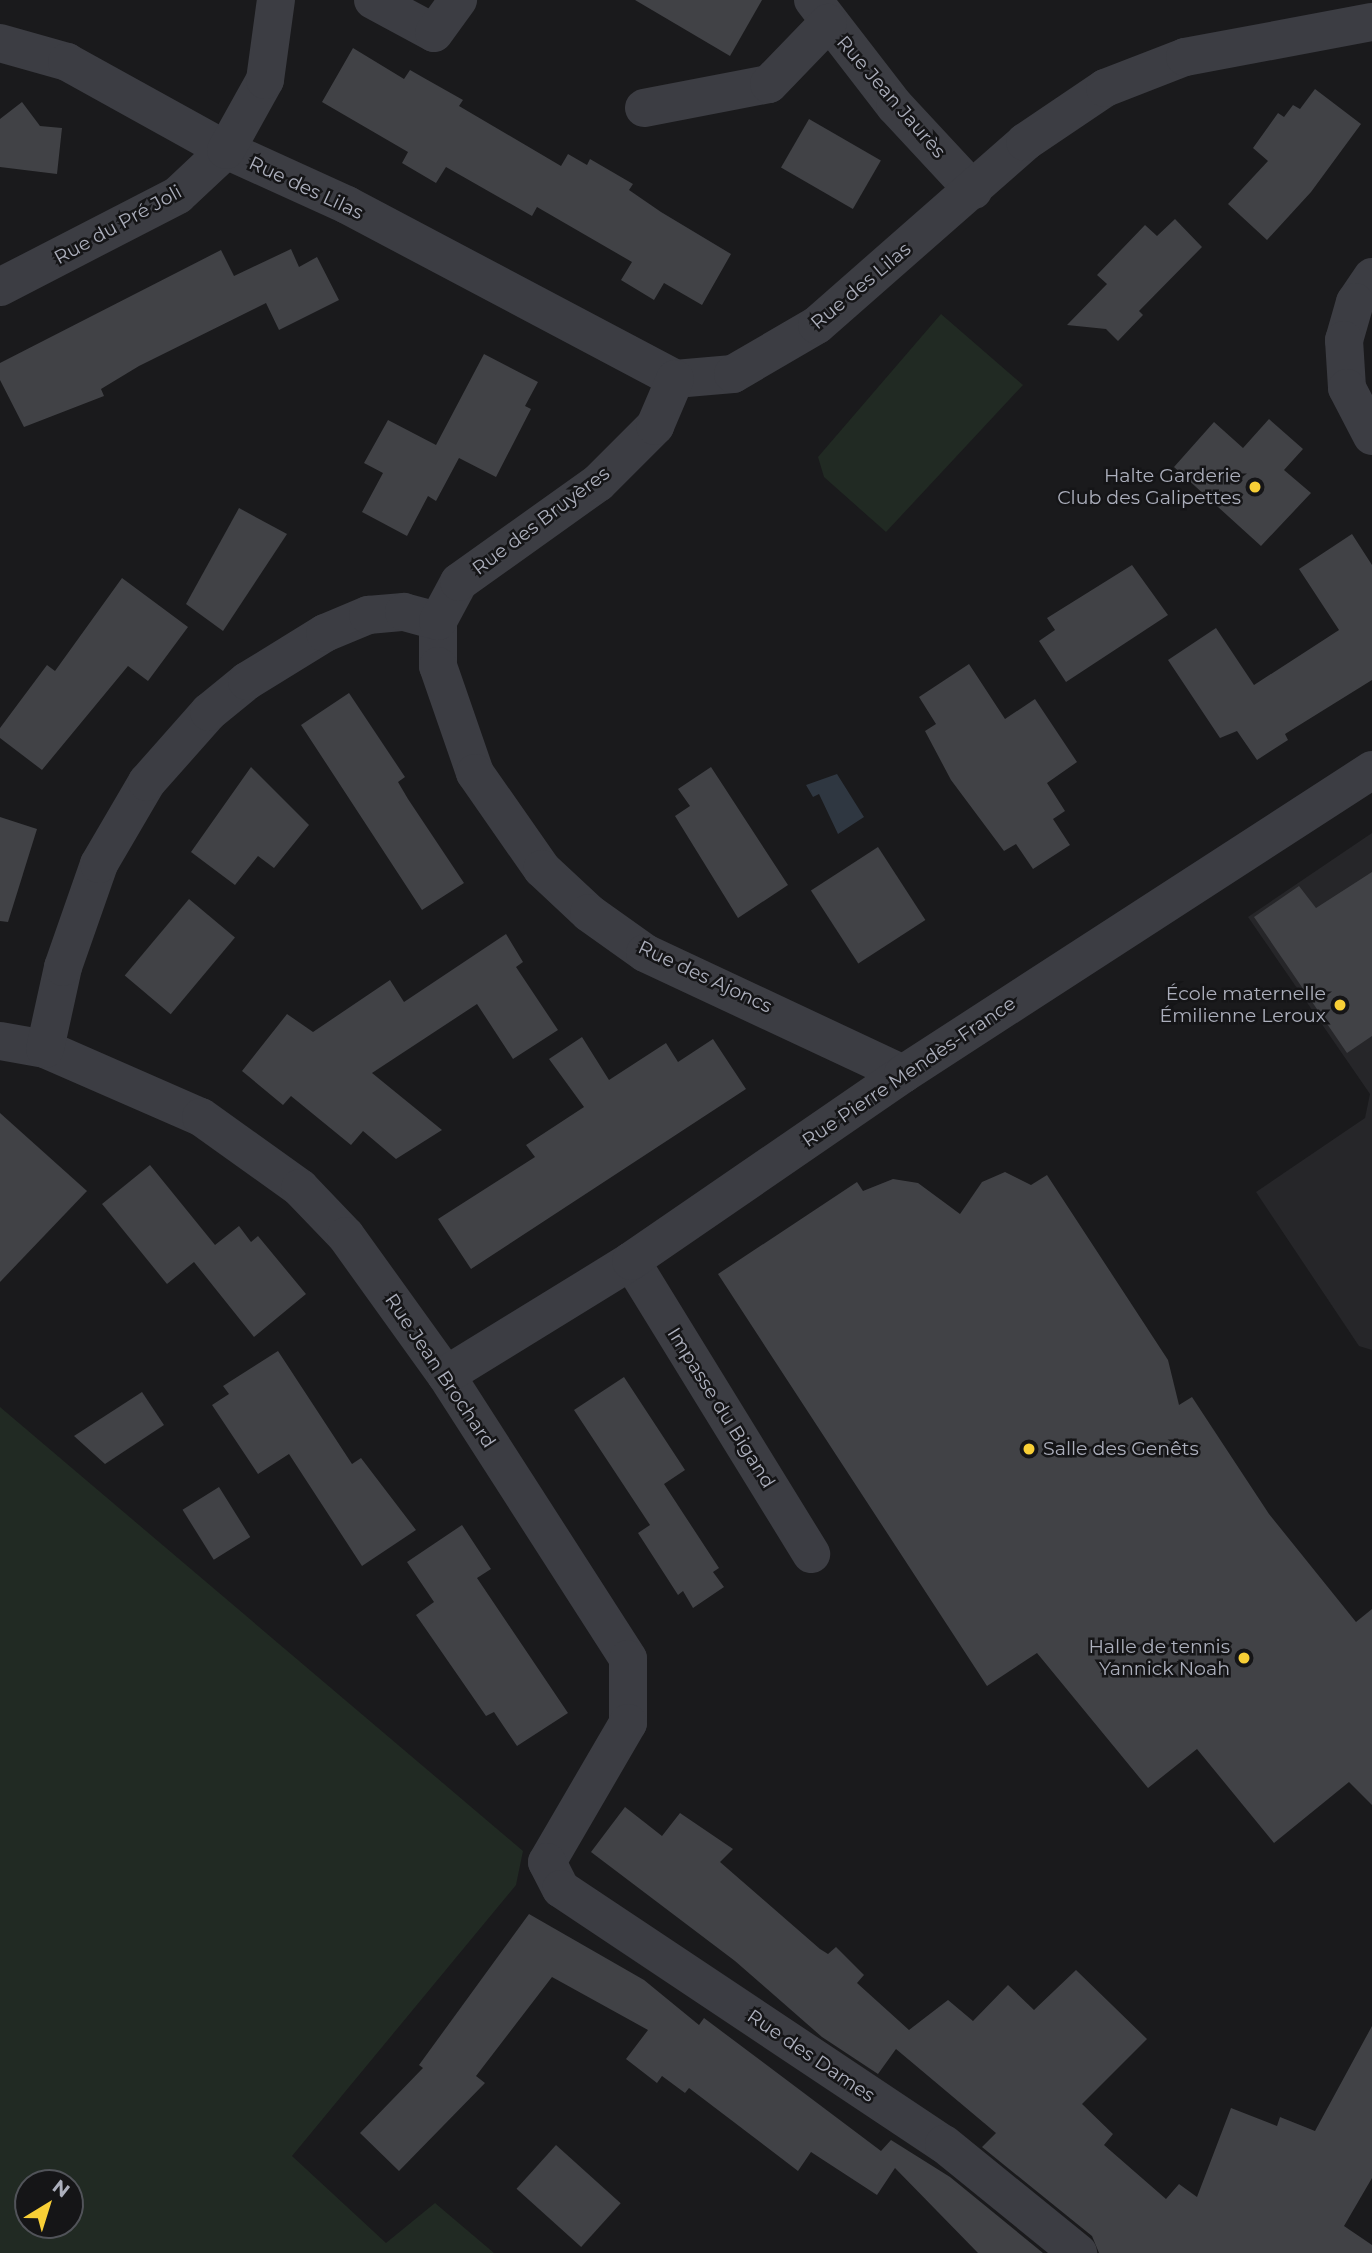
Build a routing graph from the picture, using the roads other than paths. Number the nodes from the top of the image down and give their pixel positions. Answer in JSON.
{"nodes":[{"id":1,"x":276,"y":0,"type":"edge"},
{"id":2,"x":373,"y":0,"type":"edge"},
{"id":3,"x":458,"y":0,"type":"edge"},
{"id":4,"x":820,"y":12,"type":"edge"},
{"id":5,"x":1372,"y":22,"type":"edge"},
{"id":6,"x":0,"y":43,"type":"edge"},
{"id":7,"x":645,"y":107,"type":"dead end"},
{"id":8,"x":226,"y":150,"type":"junction"},
{"id":9,"x":973,"y":190,"type":"junction"},
{"id":10,"x":1372,"y":277,"type":"edge"},
{"id":11,"x":0,"y":286,"type":"edge"},
{"id":12,"x":675,"y":379,"type":"junction"},
{"id":13,"x":1372,"y":436,"type":"edge"},
{"id":14,"x":438,"y":621,"type":"junction"},
{"id":15,"x":1372,"y":770,"type":"edge"},
{"id":16,"x":0,"y":1041,"type":"edge"},
{"id":17,"x":46,"y":1049,"type":"junction"},
{"id":18,"x":903,"y":1074,"type":"junction"},
{"id":19,"x":631,"y":1261,"type":"junction"},
{"id":20,"x":446,"y":1375,"type":"junction"},
{"id":21,"x":811,"y":1554,"type":"dead end"},
{"id":22,"x":547,"y":1862,"type":"joint"},
{"id":23,"x":1078,"y":2253,"type":"edge"}],
"edges":[{"from":1,"to":8,"type":"street","name":"Rue du Pré Joli"},
{"from":2,"to":3,"type":"street"},
{"from":4,"to":7,"type":"street"},
{"from":4,"to":9,"type":"street","name":"Rue Jean Jaurès"},
{"from":5,"to":9,"type":"street","name":"Rue des Lilas"},
{"from":6,"to":8,"type":"street","name":"Rue des Lilas"},
{"from":8,"to":11,"type":"street","name":"Rue du Pré Joli"},
{"from":8,"to":12,"type":"street","name":"Rue des Lilas"},
{"from":9,"to":12,"type":"street","name":"Rue des Lilas"},
{"from":10,"to":13,"type":"street"},
{"from":12,"to":14,"type":"street","name":"Rue des Bruyères"},
{"from":14,"to":17,"type":"street"},
{"from":14,"to":18,"type":"street","name":"Rue des Ajoncs"},
{"from":15,"to":18,"type":"street","name":"Rue Pierre Mendès-France"},
{"from":16,"to":17,"type":"street","name":"Rue Jean Brochard"},
{"from":17,"to":20,"type":"street","name":"Rue Jean Brochard"},
{"from":18,"to":19,"type":"street","name":"Rue Pierre Mendès-France"},
{"from":19,"to":20,"type":"street","name":"Rue Pierre Mendès-France"},
{"from":19,"to":21,"type":"street","name":"Impasse du Bigand"},
{"from":20,"to":22,"type":"street","name":"Rue Jean Brochard"},
{"from":22,"to":23,"type":"street","name":"Rue des Dames"}]}
